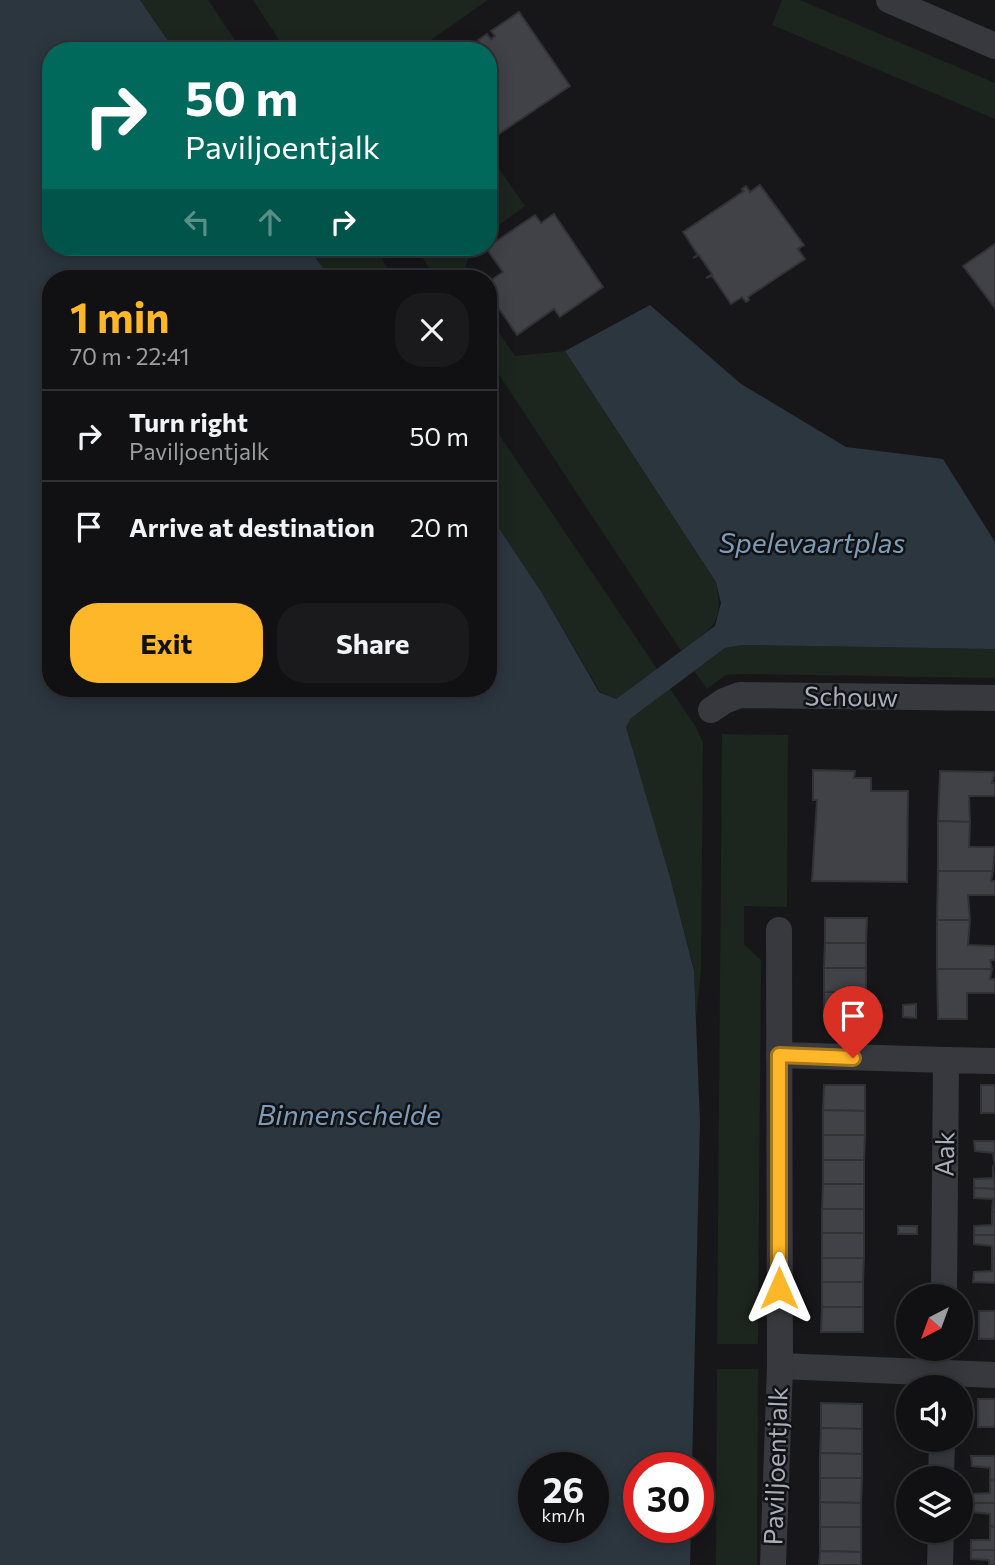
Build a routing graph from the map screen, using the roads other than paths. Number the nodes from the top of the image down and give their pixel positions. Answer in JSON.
{"nodes":[{"id":1,"x":889,"y":0,"type":"edge"},
{"id":2,"x":995,"y":46,"type":"edge"},
{"id":3,"x":995,"y":698,"type":"edge"},
{"id":4,"x":711,"y":710,"type":"dead end"},
{"id":5,"x":779,"y":930,"type":"dead end"},
{"id":6,"x":779,"y":1055,"type":"junction"},
{"id":7,"x":946,"y":1060,"type":"junction"},
{"id":8,"x":995,"y":1061,"type":"edge"},
{"id":9,"x":944,"y":1284,"type":"edge"},
{"id":10,"x":780,"y":1366,"type":"junction"},
{"id":11,"x":943,"y":1370,"type":"edge"},
{"id":12,"x":995,"y":1375,"type":"edge"},
{"id":13,"x":940,"y":1543,"type":"edge"},
{"id":14,"x":773,"y":1565,"type":"edge"},
{"id":15,"x":940,"y":1565,"type":"edge"}],
"edges":[{"from":1,"to":2,"type":"street"},
{"from":3,"to":4,"type":"street","name":"Schouw"},
{"from":5,"to":6,"type":"street","name":"Paviljoentjalk"},
{"from":6,"to":7,"type":"street"},
{"from":6,"to":10,"type":"street","name":"Paviljoentjalk"},
{"from":7,"to":8,"type":"street"},
{"from":7,"to":9,"type":"street","name":"Aak"},
{"from":10,"to":11,"type":"street","name":"Paviljoentjalk"},
{"from":10,"to":14,"type":"street","name":"Paviljoentjalk"},
{"from":11,"to":12,"type":"street","name":"Paviljoentjalk"},
{"from":13,"to":15,"type":"street"}]}
